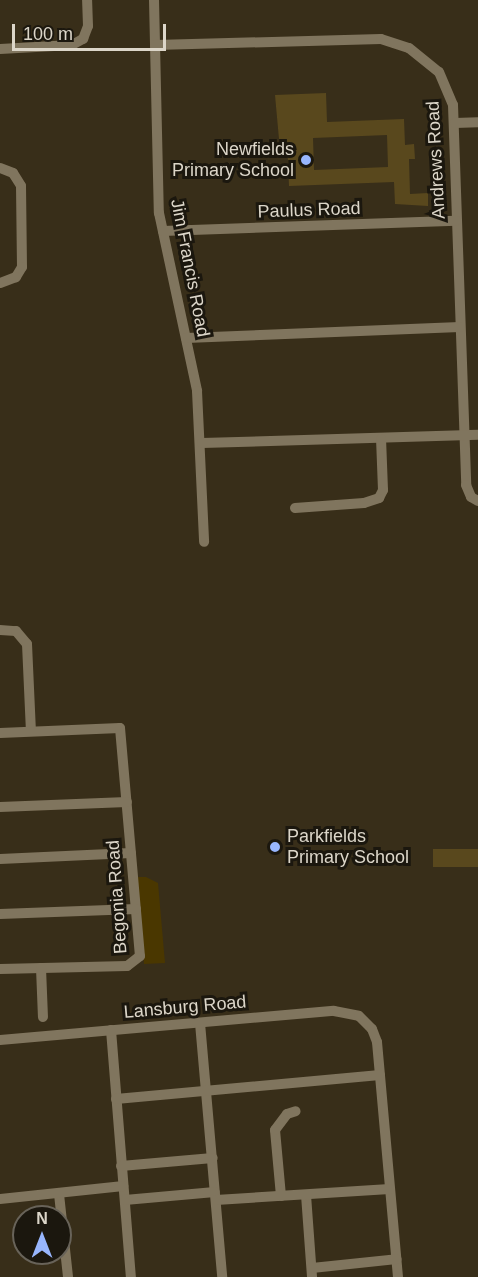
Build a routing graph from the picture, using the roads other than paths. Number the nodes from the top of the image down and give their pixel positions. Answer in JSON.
{"nodes":[{"id":1,"x":87,"y":0,"type":"edge"},
{"id":2,"x":154,"y":0,"type":"edge"},
{"id":3,"x":155,"y":45,"type":"junction"},
{"id":4,"x":0,"y":49,"type":"edge"},
{"id":5,"x":478,"y":122,"type":"edge"},
{"id":6,"x":455,"y":123,"type":"junction"},
{"id":7,"x":0,"y":168,"type":"edge"},
{"id":8,"x":456,"y":221,"type":"junction"},
{"id":9,"x":163,"y":231,"type":"junction"},
{"id":10,"x":0,"y":283,"type":"edge"},
{"id":11,"x":460,"y":327,"type":"junction"},
{"id":12,"x":186,"y":338,"type":"junction"},
{"id":13,"x":464,"y":435,"type":"junction"},
{"id":14,"x":478,"y":435,"type":"edge"},
{"id":15,"x":381,"y":439,"type":"junction"},
{"id":16,"x":202,"y":443,"type":"junction"},
{"id":17,"x":478,"y":501,"type":"edge"},
{"id":18,"x":295,"y":508,"type":"dead end"},
{"id":19,"x":204,"y":542,"type":"dead end"},
{"id":20,"x":0,"y":630,"type":"edge"},
{"id":21,"x":31,"y":731,"type":"junction"},
{"id":22,"x":0,"y":733,"type":"edge"},
{"id":23,"x":127,"y":802,"type":"junction"},
{"id":24,"x":0,"y":807,"type":"edge"},
{"id":25,"x":131,"y":854,"type":"junction"},
{"id":26,"x":0,"y":858,"type":"edge"},
{"id":27,"x":136,"y":909,"type":"junction"},
{"id":28,"x":0,"y":914,"type":"edge"},
{"id":29,"x":41,"y":968,"type":"junction"},
{"id":30,"x":0,"y":969,"type":"edge"},
{"id":31,"x":43,"y":1017,"type":"dead end"},
{"id":32,"x":200,"y":1023,"type":"junction"},
{"id":33,"x":111,"y":1030,"type":"junction"},
{"id":34,"x":0,"y":1040,"type":"edge"},
{"id":35,"x":380,"y":1075,"type":"junction"},
{"id":36,"x":206,"y":1092,"type":"junction"},
{"id":37,"x":116,"y":1099,"type":"junction"},
{"id":38,"x":296,"y":1112,"type":"dead end"},
{"id":39,"x":213,"y":1158,"type":"junction"},
{"id":40,"x":121,"y":1166,"type":"junction"},
{"id":41,"x":123,"y":1186,"type":"junction"},
{"id":42,"x":390,"y":1189,"type":"junction"},
{"id":43,"x":59,"y":1194,"type":"junction"},
{"id":44,"x":306,"y":1195,"type":"junction"},
{"id":45,"x":215,"y":1196,"type":"junction"},
{"id":46,"x":281,"y":1196,"type":"junction"},
{"id":47,"x":0,"y":1199,"type":"edge"},
{"id":48,"x":125,"y":1200,"type":"junction"},
{"id":49,"x":397,"y":1259,"type":"junction"},
{"id":50,"x":312,"y":1272,"type":"edge"},
{"id":51,"x":68,"y":1277,"type":"edge"},
{"id":52,"x":131,"y":1277,"type":"edge"},
{"id":53,"x":222,"y":1277,"type":"edge"},
{"id":54,"x":398,"y":1277,"type":"edge"}],
"edges":[{"from":1,"to":4,"type":"street"},
{"from":2,"to":3,"type":"street","name":"Jim Francis Road"},
{"from":3,"to":6,"type":"street","name":"Andrews Road"},
{"from":3,"to":9,"type":"street","name":"Jim Francis Road"},
{"from":5,"to":6,"type":"street"},
{"from":6,"to":8,"type":"street","name":"Andrews Road"},
{"from":7,"to":10,"type":"street"},
{"from":8,"to":9,"type":"street","name":"Paulus Road"},
{"from":8,"to":11,"type":"street","name":"Andrews Road"},
{"from":9,"to":12,"type":"street","name":"Jim Francis Road"},
{"from":11,"to":12,"type":"street"},
{"from":11,"to":13,"type":"street","name":"Andrews Road"},
{"from":12,"to":16,"type":"street","name":"Jim Francis Road"},
{"from":13,"to":14,"type":"street"},
{"from":13,"to":15,"type":"street"},
{"from":13,"to":17,"type":"street","name":"Andrews Road"},
{"from":15,"to":16,"type":"street"},
{"from":15,"to":18,"type":"street"},
{"from":16,"to":19,"type":"street","name":"Jim Francis Road"},
{"from":20,"to":21,"type":"street"},
{"from":21,"to":22,"type":"street"},
{"from":21,"to":23,"type":"street","name":"Begonia Road"},
{"from":23,"to":24,"type":"street"},
{"from":23,"to":25,"type":"street","name":"Begonia Road"},
{"from":25,"to":26,"type":"street"},
{"from":25,"to":27,"type":"street","name":"Begonia Road"},
{"from":27,"to":28,"type":"street"},
{"from":27,"to":29,"type":"street","name":"Begonia Road"},
{"from":29,"to":30,"type":"street","name":"Begonia Road"},
{"from":29,"to":31,"type":"street"},
{"from":32,"to":33,"type":"street","name":"Lansburg Road"},
{"from":32,"to":35,"type":"street","name":"Lansburg Road"},
{"from":32,"to":36,"type":"street"},
{"from":33,"to":34,"type":"street","name":"Lansburg Road"},
{"from":33,"to":37,"type":"street"},
{"from":35,"to":36,"type":"street"},
{"from":35,"to":42,"type":"street"},
{"from":36,"to":37,"type":"street"},
{"from":36,"to":39,"type":"street"},
{"from":37,"to":40,"type":"street"},
{"from":38,"to":46,"type":"street"},
{"from":39,"to":40,"type":"street"},
{"from":39,"to":45,"type":"street"},
{"from":40,"to":41,"type":"street"},
{"from":41,"to":43,"type":"street"},
{"from":41,"to":48,"type":"street"},
{"from":42,"to":44,"type":"street"},
{"from":42,"to":49,"type":"street"},
{"from":43,"to":47,"type":"street"},
{"from":43,"to":51,"type":"street"},
{"from":44,"to":46,"type":"street"},
{"from":44,"to":50,"type":"street"},
{"from":45,"to":46,"type":"street"},
{"from":45,"to":48,"type":"street"},
{"from":45,"to":53,"type":"street"},
{"from":48,"to":52,"type":"street"},
{"from":49,"to":50,"type":"street"},
{"from":49,"to":54,"type":"street"}]}
